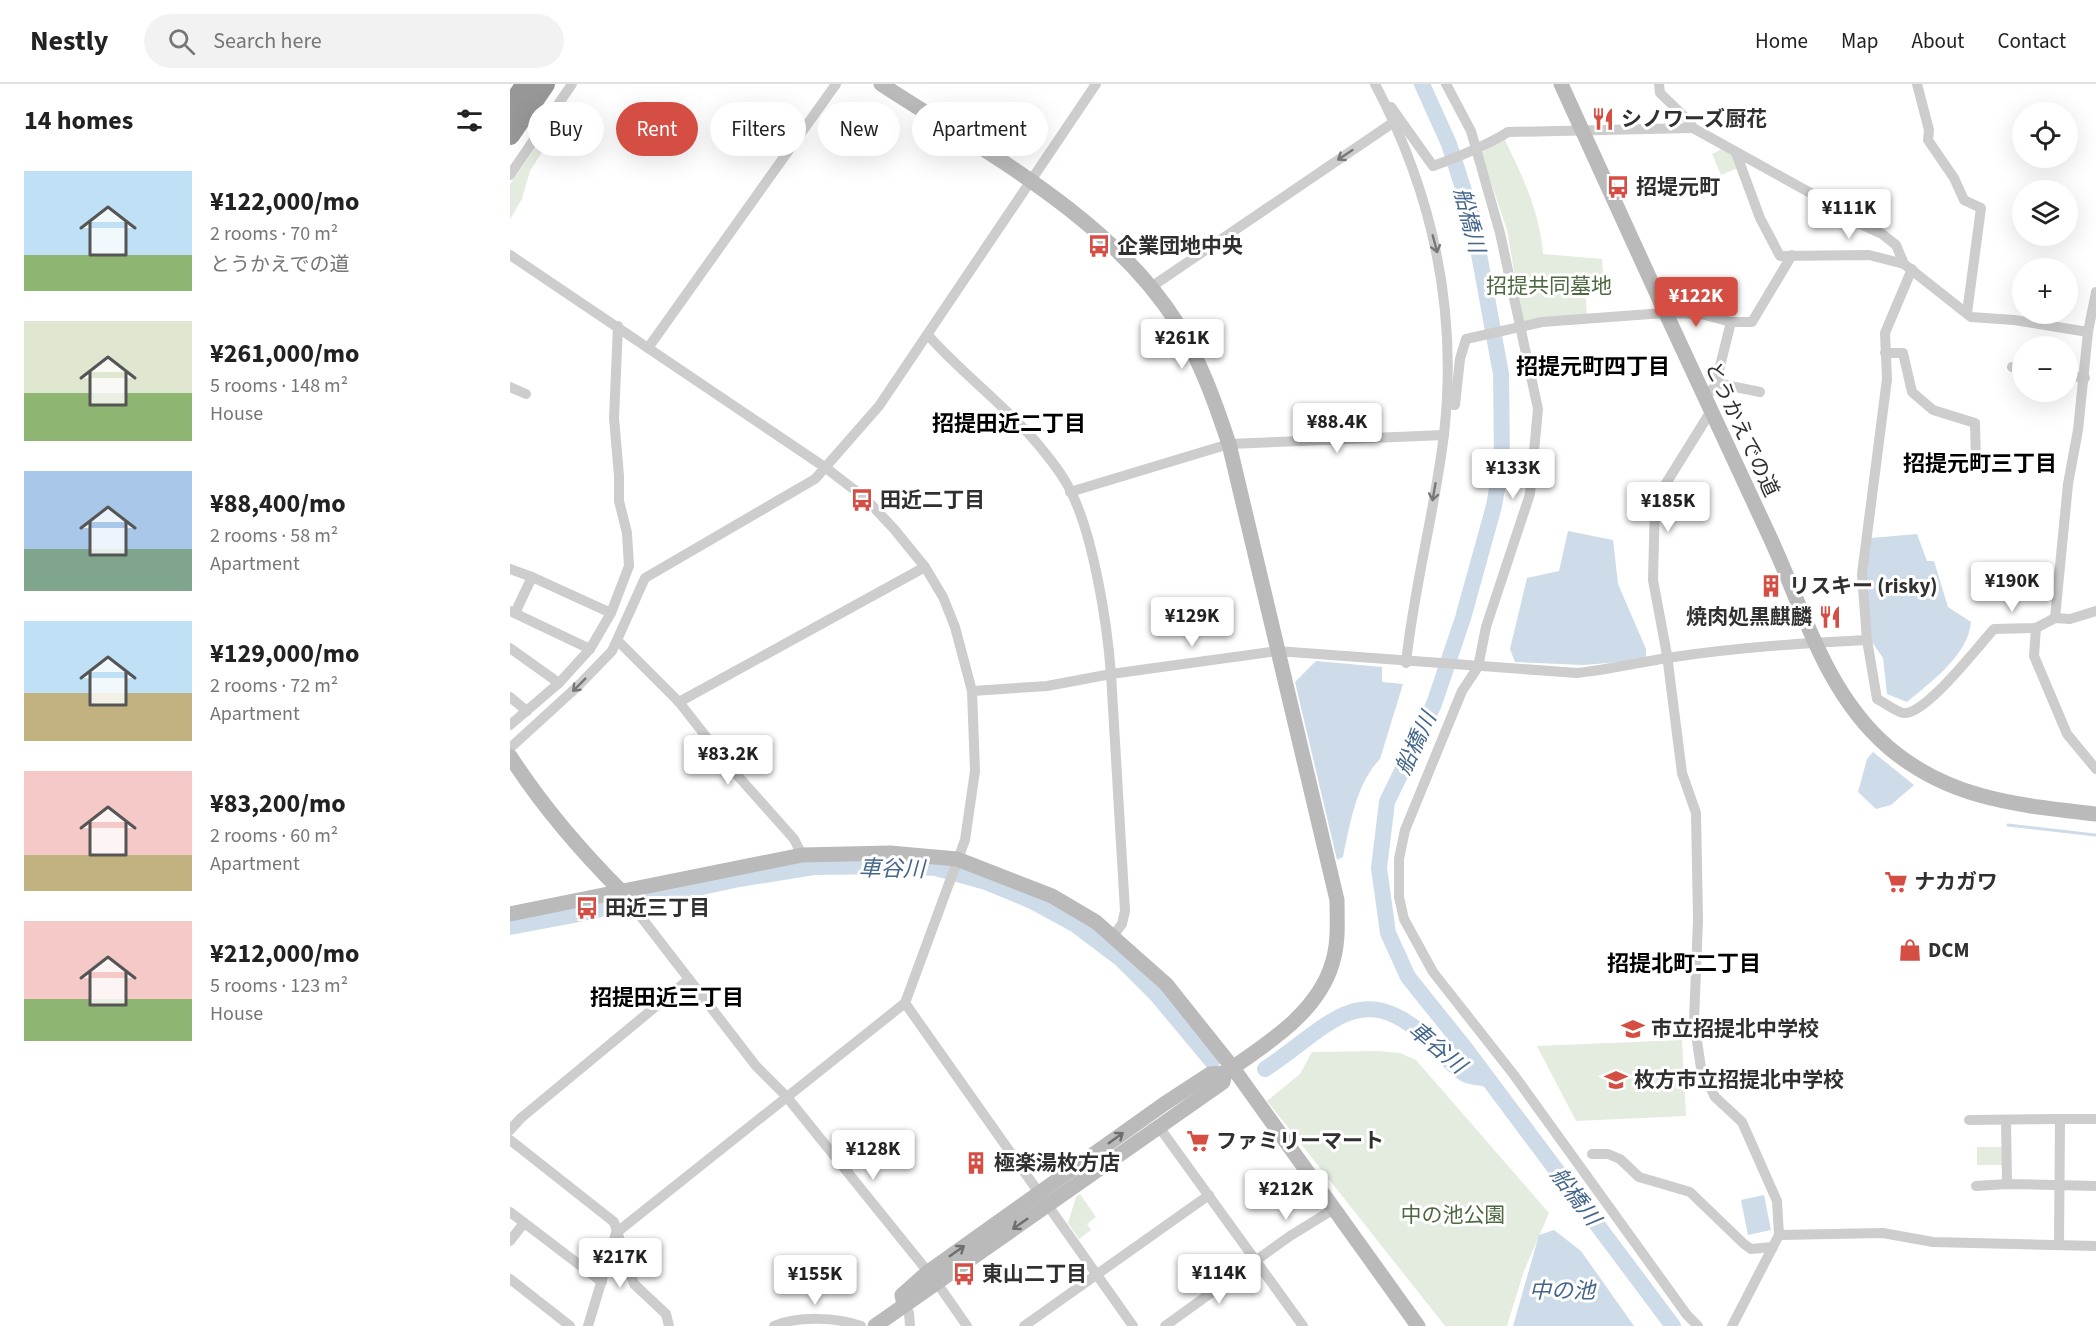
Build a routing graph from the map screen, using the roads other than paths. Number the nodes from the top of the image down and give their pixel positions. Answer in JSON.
{"nodes":[{"id":1,"x":526,"y":84,"type":"edge"},
{"id":2,"x":545,"y":84,"type":"edge"},
{"id":3,"x":572,"y":84,"type":"edge"},
{"id":4,"x":836,"y":84,"type":"edge"},
{"id":5,"x":881,"y":84,"type":"edge"},
{"id":6,"x":1096,"y":84,"type":"edge"},
{"id":7,"x":1375,"y":84,"type":"edge"},
{"id":8,"x":1446,"y":84,"type":"edge"},
{"id":9,"x":1561,"y":84,"type":"edge"},
{"id":10,"x":1659,"y":84,"type":"edge"},
{"id":11,"x":1917,"y":84,"type":"edge"},
{"id":12,"x":510,"y":107,"type":"edge"},
{"id":13,"x":1388,"y":108,"type":"junction"},
{"id":14,"x":1394,"y":122,"type":"junction"},
{"id":15,"x":1693,"y":128,"type":"junction"},
{"id":16,"x":1582,"y":132,"type":"junction"},
{"id":17,"x":510,"y":135,"type":"edge"},
{"id":18,"x":1473,"y":151,"type":"junction"},
{"id":19,"x":1736,"y":153,"type":"junction"},
{"id":20,"x":510,"y":175,"type":"edge"},
{"id":21,"x":1029,"y":181,"type":"junction"},
{"id":22,"x":510,"y":255,"type":"edge"},
{"id":23,"x":1792,"y":255,"type":"junction"},
{"id":24,"x":1908,"y":266,"type":"junction"},
{"id":25,"x":1151,"y":287,"type":"junction"},
{"id":26,"x":2096,"y":292,"type":"edge"},
{"id":27,"x":1664,"y":313,"type":"junction"},
{"id":28,"x":1967,"y":313,"type":"junction"},
{"id":29,"x":1731,"y":322,"type":"junction"},
{"id":30,"x":618,"y":326,"type":"junction"},
{"id":31,"x":1517,"y":328,"type":"junction"},
{"id":32,"x":2088,"y":332,"type":"junction"},
{"id":33,"x":928,"y":335,"type":"junction"},
{"id":34,"x":648,"y":348,"type":"junction"},
{"id":35,"x":1885,"y":353,"type":"junction"},
{"id":36,"x":2078,"y":377,"type":"edge"},
{"id":37,"x":2085,"y":378,"type":"junction"},
{"id":38,"x":1716,"y":383,"type":"junction"},
{"id":39,"x":510,"y":387,"type":"edge"},
{"id":40,"x":1760,"y":392,"type":"dead end"},
{"id":41,"x":526,"y":394,"type":"dead end"},
{"id":42,"x":1447,"y":404,"type":"junction"},
{"id":43,"x":1708,"y":405,"type":"junction"},
{"id":44,"x":1444,"y":435,"type":"junction"},
{"id":45,"x":1229,"y":444,"type":"junction"},
{"id":46,"x":1980,"y":465,"type":"dead end"},
{"id":47,"x":826,"y":468,"type":"junction"},
{"id":48,"x":1071,"y":492,"type":"junction"},
{"id":49,"x":925,"y":567,"type":"junction"},
{"id":50,"x":510,"y":569,"type":"edge"},
{"id":51,"x":532,"y":577,"type":"junction"},
{"id":52,"x":2096,"y":611,"type":"edge"},
{"id":53,"x":512,"y":612,"type":"edge"},
{"id":54,"x":611,"y":613,"type":"junction"},
{"id":55,"x":2055,"y":618,"type":"junction"},
{"id":56,"x":2036,"y":628,"type":"junction"},
{"id":57,"x":1867,"y":640,"type":"junction"},
{"id":58,"x":618,"y":641,"type":"junction"},
{"id":59,"x":1816,"y":642,"type":"junction"},
{"id":60,"x":510,"y":648,"type":"edge"},
{"id":61,"x":590,"y":649,"type":"junction"},
{"id":62,"x":1277,"y":651,"type":"junction"},
{"id":63,"x":1666,"y":658,"type":"junction"},
{"id":64,"x":1406,"y":663,"type":"junction"},
{"id":65,"x":1474,"y":666,"type":"junction"},
{"id":66,"x":1111,"y":674,"type":"junction"},
{"id":67,"x":559,"y":683,"type":"junction"},
{"id":68,"x":972,"y":691,"type":"junction"},
{"id":69,"x":510,"y":697,"type":"edge"},
{"id":70,"x":679,"y":702,"type":"junction"},
{"id":71,"x":527,"y":711,"type":"junction"},
{"id":72,"x":510,"y":725,"type":"edge"},
{"id":73,"x":510,"y":748,"type":"edge"},
{"id":74,"x":510,"y":756,"type":"edge"},
{"id":75,"x":2096,"y":769,"type":"edge"},
{"id":76,"x":2096,"y":814,"type":"edge"},
{"id":77,"x":802,"y":855,"type":"junction"},
{"id":78,"x":956,"y":864,"type":"junction"},
{"id":79,"x":624,"y":895,"type":"junction"},
{"id":80,"x":510,"y":914,"type":"edge"},
{"id":81,"x":1113,"y":936,"type":"junction"},
{"id":82,"x":689,"y":979,"type":"junction"},
{"id":83,"x":905,"y":1003,"type":"junction"},
{"id":84,"x":1229,"y":1071,"type":"junction"},
{"id":85,"x":786,"y":1096,"type":"junction"},
{"id":86,"x":2060,"y":1119,"type":"junction"},
{"id":87,"x":2096,"y":1119,"type":"edge"},
{"id":88,"x":1969,"y":1120,"type":"dead end"},
{"id":89,"x":2006,"y":1120,"type":"junction"},
{"id":90,"x":1159,"y":1127,"type":"junction"},
{"id":91,"x":510,"y":1130,"type":"edge"},
{"id":92,"x":510,"y":1140,"type":"edge"},
{"id":93,"x":1592,"y":1154,"type":"dead end"},
{"id":94,"x":2007,"y":1184,"type":"junction"},
{"id":95,"x":2059,"y":1185,"type":"junction"},
{"id":96,"x":1976,"y":1186,"type":"dead end"},
{"id":97,"x":2096,"y":1186,"type":"edge"},
{"id":98,"x":1209,"y":1195,"type":"junction"},
{"id":99,"x":1044,"y":1199,"type":"junction"},
{"id":100,"x":1334,"y":1209,"type":"junction"},
{"id":101,"x":510,"y":1212,"type":"edge"},
{"id":102,"x":524,"y":1223,"type":"junction"},
{"id":103,"x":616,"y":1233,"type":"junction"},
{"id":104,"x":1779,"y":1235,"type":"junction"},
{"id":105,"x":510,"y":1241,"type":"edge"},
{"id":106,"x":2059,"y":1245,"type":"junction"},
{"id":107,"x":2096,"y":1246,"type":"edge"},
{"id":108,"x":1773,"y":1247,"type":"junction"},
{"id":109,"x":1256,"y":1261,"type":"junction"},
{"id":110,"x":1096,"y":1275,"type":"junction"},
{"id":111,"x":932,"y":1277,"type":"junction"},
{"id":112,"x":510,"y":1279,"type":"edge"},
{"id":113,"x":602,"y":1282,"type":"junction"},
{"id":114,"x":904,"y":1304,"type":"junction"},
{"id":115,"x":667,"y":1325,"type":"edge"},
{"id":116,"x":570,"y":1326,"type":"edge"},
{"id":117,"x":588,"y":1326,"type":"edge"},
{"id":118,"x":774,"y":1326,"type":"edge"},
{"id":119,"x":861,"y":1326,"type":"edge"},
{"id":120,"x":874,"y":1326,"type":"edge"},
{"id":121,"x":910,"y":1326,"type":"edge"},
{"id":122,"x":967,"y":1326,"type":"edge"},
{"id":123,"x":1024,"y":1326,"type":"edge"},
{"id":124,"x":1133,"y":1326,"type":"edge"},
{"id":125,"x":1165,"y":1326,"type":"edge"},
{"id":126,"x":1304,"y":1326,"type":"edge"},
{"id":127,"x":1418,"y":1326,"type":"edge"},
{"id":128,"x":1698,"y":1326,"type":"edge"},
{"id":129,"x":1732,"y":1326,"type":"edge"}],
"edges":[{"from":1,"to":12,"type":"highway"},
{"from":2,"to":17,"type":"highway"},
{"from":3,"to":20,"type":"street"},
{"from":4,"to":34,"type":"street"},
{"from":5,"to":21,"type":"street"},
{"from":6,"to":21,"type":"street"},
{"from":7,"to":13,"type":"street"},
{"from":8,"to":18,"type":"street"},
{"from":9,"to":16,"type":"street","name":"とうかえでの道"},
{"from":10,"to":15,"type":"street"},
{"from":11,"to":28,"type":"street"},
{"from":13,"to":14,"type":"street"},
{"from":13,"to":18,"type":"street"},
{"from":14,"to":25,"type":"street","one_way":true},
{"from":14,"to":42,"type":"street","one_way":true},
{"from":15,"to":16,"type":"street"},
{"from":15,"to":19,"type":"street"},
{"from":16,"to":18,"type":"street"},
{"from":16,"to":27,"type":"street","name":"とうかえでの道"},
{"from":18,"to":31,"type":"street"},
{"from":19,"to":23,"type":"street"},
{"from":19,"to":24,"type":"street"},
{"from":21,"to":25,"type":"street"},
{"from":21,"to":33,"type":"street"},
{"from":22,"to":30,"type":"street"},
{"from":23,"to":24,"type":"street"},
{"from":23,"to":29,"type":"street"},
{"from":24,"to":28,"type":"street"},
{"from":24,"to":35,"type":"street"},
{"from":25,"to":45,"type":"street"},
{"from":26,"to":32,"type":"street"},
{"from":27,"to":29,"type":"street"},
{"from":27,"to":31,"type":"street"},
{"from":27,"to":43,"type":"street","name":"とうかえでの道"},
{"from":28,"to":32,"type":"street"},
{"from":29,"to":38,"type":"street"},
{"from":30,"to":34,"type":"street"},
{"from":30,"to":54,"type":"street"},
{"from":31,"to":42,"type":"street"},
{"from":31,"to":65,"type":"street"},
{"from":32,"to":37,"type":"street"},
{"from":33,"to":47,"type":"street"},
{"from":33,"to":48,"type":"street"},
{"from":34,"to":47,"type":"street"},
{"from":35,"to":46,"type":"street"},
{"from":35,"to":57,"type":"street"},
{"from":36,"to":37,"type":"street"},
{"from":37,"to":55,"type":"street"},
{"from":38,"to":40,"type":"street"},
{"from":38,"to":43,"type":"street"},
{"from":39,"to":41,"type":"street"},
{"from":42,"to":44,"type":"street"},
{"from":43,"to":59,"type":"street","name":"とうかえでの道"},
{"from":43,"to":63,"type":"street"},
{"from":44,"to":45,"type":"street"},
{"from":44,"to":64,"type":"street","one_way":true},
{"from":45,"to":48,"type":"street"},
{"from":45,"to":62,"type":"street"},
{"from":47,"to":49,"type":"street"},
{"from":47,"to":58,"type":"street"},
{"from":48,"to":66,"type":"street"},
{"from":49,"to":68,"type":"street"},
{"from":49,"to":70,"type":"street"},
{"from":50,"to":51,"type":"street"},
{"from":51,"to":53,"type":"street"},
{"from":51,"to":54,"type":"street"},
{"from":52,"to":55,"type":"street"},
{"from":53,"to":61,"type":"street"},
{"from":54,"to":61,"type":"street"},
{"from":55,"to":56,"type":"street"},
{"from":56,"to":57,"type":"street"},
{"from":56,"to":75,"type":"street"},
{"from":57,"to":59,"type":"street"},
{"from":58,"to":70,"type":"street"},
{"from":58,"to":73,"type":"street","one_way":true},
{"from":59,"to":63,"type":"street"},
{"from":59,"to":76,"type":"street","name":"とうかえでの道"},
{"from":60,"to":67,"type":"street"},
{"from":61,"to":67,"type":"street"},
{"from":62,"to":64,"type":"street"},
{"from":62,"to":66,"type":"street"},
{"from":62,"to":84,"type":"street"},
{"from":63,"to":65,"type":"street"},
{"from":63,"to":104,"type":"street"},
{"from":64,"to":65,"type":"street"},
{"from":65,"to":128,"type":"street"},
{"from":66,"to":68,"type":"street"},
{"from":66,"to":81,"type":"street"},
{"from":67,"to":71,"type":"street"},
{"from":68,"to":78,"type":"street"},
{"from":69,"to":71,"type":"street"},
{"from":70,"to":77,"type":"street"},
{"from":71,"to":72,"type":"street"},
{"from":74,"to":79,"type":"street"},
{"from":77,"to":78,"type":"street"},
{"from":77,"to":79,"type":"street"},
{"from":78,"to":81,"type":"street"},
{"from":78,"to":83,"type":"street"},
{"from":79,"to":80,"type":"street"},
{"from":79,"to":82,"type":"street"},
{"from":81,"to":84,"type":"street"},
{"from":82,"to":85,"type":"street"},
{"from":82,"to":91,"type":"street"},
{"from":83,"to":85,"type":"street"},
{"from":83,"to":99,"type":"street"},
{"from":84,"to":90,"type":"street"},
{"from":99,"to":84,"type":"street","one_way":true},
{"from":84,"to":100,"type":"street"},
{"from":85,"to":103,"type":"street"},
{"from":85,"to":111,"type":"street"},
{"from":86,"to":87,"type":"street"},
{"from":86,"to":89,"type":"street"},
{"from":86,"to":95,"type":"street"},
{"from":88,"to":89,"type":"street"},
{"from":89,"to":94,"type":"street"},
{"from":90,"to":98,"type":"street"},
{"from":90,"to":99,"type":"street"},
{"from":92,"to":103,"type":"street"},
{"from":93,"to":108,"type":"street"},
{"from":94,"to":95,"type":"street"},
{"from":94,"to":96,"type":"street"},
{"from":95,"to":97,"type":"street"},
{"from":95,"to":106,"type":"street"},
{"from":98,"to":109,"type":"street"},
{"from":98,"to":110,"type":"street"},
{"from":99,"to":110,"type":"street"},
{"from":99,"to":111,"type":"street"},
{"from":100,"to":109,"type":"street"},
{"from":100,"to":127,"type":"street"},
{"from":101,"to":102,"type":"street"},
{"from":102,"to":105,"type":"street"},
{"from":102,"to":113,"type":"street"},
{"from":103,"to":113,"type":"street"},
{"from":103,"to":115,"type":"street"},
{"from":104,"to":106,"type":"street"},
{"from":104,"to":108,"type":"street"},
{"from":106,"to":107,"type":"street"},
{"from":108,"to":129,"type":"street"},
{"from":109,"to":125,"type":"street"},
{"from":109,"to":126,"type":"street"},
{"from":110,"to":123,"type":"street"},
{"from":110,"to":124,"type":"street"},
{"from":111,"to":114,"type":"street"},
{"from":111,"to":122,"type":"street"},
{"from":112,"to":116,"type":"street"},
{"from":113,"to":117,"type":"street"},
{"from":114,"to":120,"type":"street"},
{"from":114,"to":121,"type":"street"},
{"from":118,"to":119,"type":"street"}]}
